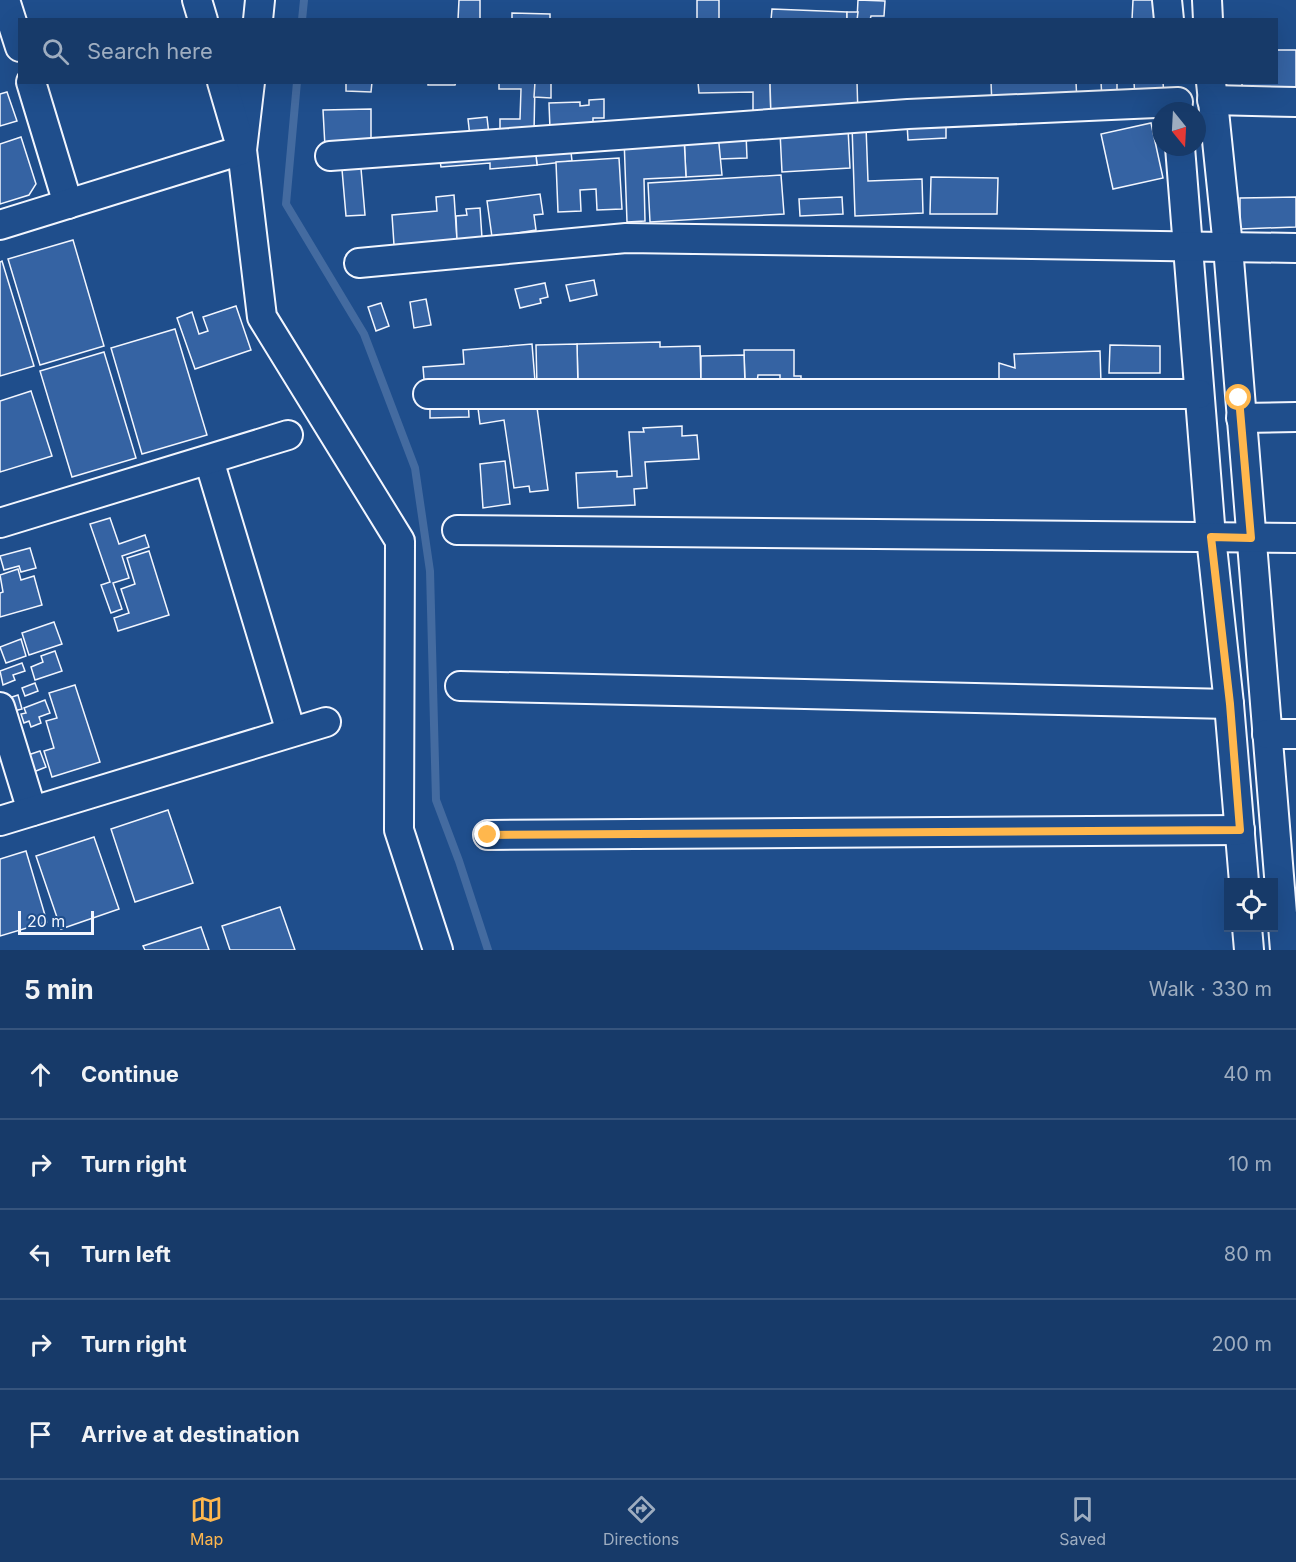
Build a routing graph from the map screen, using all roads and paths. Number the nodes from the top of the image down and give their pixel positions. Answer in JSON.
{"nodes":[{"id":1,"x":5,"y":0,"type":"edge"},
{"id":2,"x":197,"y":0,"type":"edge"},
{"id":3,"x":260,"y":0,"type":"edge"},
{"id":4,"x":1167,"y":0,"type":"edge"},
{"id":5,"x":1207,"y":0,"type":"edge"},
{"id":6,"x":202,"y":18,"type":"edge"},
{"id":7,"x":258,"y":18,"type":"edge"},
{"id":8,"x":1169,"y":18,"type":"edge"},
{"id":9,"x":1208,"y":18,"type":"edge"},
{"id":10,"x":18,"y":41,"type":"edge"},
{"id":11,"x":32,"y":84,"type":"edge"},
{"id":12,"x":223,"y":84,"type":"edge"},
{"id":13,"x":250,"y":84,"type":"edge"},
{"id":14,"x":1211,"y":91,"type":"edge"},
{"id":15,"x":1177,"y":98,"type":"edge"},
{"id":16,"x":1296,"y":102,"type":"edge"},
{"id":17,"x":242,"y":150,"type":"junction"},
{"id":18,"x":330,"y":156,"type":"dead end"},
{"id":19,"x":1181,"y":156,"type":"edge"},
{"id":20,"x":69,"y":204,"type":"junction"},
{"id":21,"x":0,"y":225,"type":"edge"},
{"id":22,"x":1187,"y":246,"type":"junction"},
{"id":23,"x":1228,"y":247,"type":"junction"},
{"id":24,"x":1296,"y":248,"type":"edge"},
{"id":25,"x":359,"y":263,"type":"dead end"},
{"id":26,"x":428,"y":394,"type":"dead end"},
{"id":27,"x":1199,"y":394,"type":"junction"},
{"id":28,"x":1296,"y":417,"type":"edge"},
{"id":29,"x":1241,"y":418,"type":"junction"},
{"id":30,"x":288,"y":435,"type":"dead end"},
{"id":31,"x":209,"y":460,"type":"junction"},
{"id":32,"x":0,"y":523,"type":"edge"},
{"id":33,"x":457,"y":530,"type":"dead end"},
{"id":34,"x":1211,"y":537,"type":"junction"},
{"id":35,"x":1251,"y":538,"type":"junction"},
{"id":36,"x":1296,"y":538,"type":"edge"},
{"id":37,"x":460,"y":686,"type":"dead end"},
{"id":38,"x":1230,"y":704,"type":"junction"},
{"id":39,"x":0,"y":707,"type":"edge"},
{"id":40,"x":326,"y":722,"type":"dead end"},
{"id":41,"x":291,"y":732,"type":"junction"},
{"id":42,"x":1267,"y":734,"type":"junction"},
{"id":43,"x":1296,"y":734,"type":"edge"},
{"id":44,"x":32,"y":811,"type":"junction"},
{"id":45,"x":0,"y":821,"type":"edge"},
{"id":46,"x":1240,"y":830,"type":"junction"},
{"id":47,"x":488,"y":835,"type":"dead end"},
{"id":48,"x":1244,"y":878,"type":"edge"},
{"id":49,"x":1247,"y":932,"type":"edge"},
{"id":50,"x":438,"y":950,"type":"edge"},
{"id":51,"x":1249,"y":950,"type":"edge"},
{"id":52,"x":1285,"y":950,"type":"edge"}],
"edges":[{"from":1,"to":10,"type":"street"},
{"from":2,"to":6,"type":"street"},
{"from":3,"to":7,"type":"street"},
{"from":4,"to":8,"type":"street"},
{"from":5,"to":9,"type":"street"},
{"from":11,"to":20,"type":"street"},
{"from":12,"to":17,"type":"street"},
{"from":13,"to":17,"type":"street"},
{"from":14,"to":16,"type":"street"},
{"from":14,"to":23,"type":"street"},
{"from":15,"to":18,"type":"street"},
{"from":17,"to":20,"type":"street"},
{"from":17,"to":50,"type":"street"},
{"from":19,"to":22,"type":"street"},
{"from":20,"to":21,"type":"street"},
{"from":22,"to":23,"type":"street"},
{"from":22,"to":25,"type":"street"},
{"from":22,"to":27,"type":"street"},
{"from":23,"to":24,"type":"street"},
{"from":23,"to":29,"type":"street"},
{"from":26,"to":27,"type":"street"},
{"from":27,"to":34,"type":"street"},
{"from":28,"to":29,"type":"street"},
{"from":29,"to":35,"type":"street"},
{"from":30,"to":31,"type":"street"},
{"from":31,"to":32,"type":"street"},
{"from":31,"to":41,"type":"street"},
{"from":33,"to":34,"type":"street"},
{"from":34,"to":35,"type":"street"},
{"from":34,"to":38,"type":"street"},
{"from":35,"to":36,"type":"street"},
{"from":35,"to":42,"type":"street"},
{"from":37,"to":38,"type":"street"},
{"from":38,"to":46,"type":"street"},
{"from":39,"to":44,"type":"street"},
{"from":40,"to":41,"type":"street"},
{"from":41,"to":44,"type":"street"},
{"from":42,"to":43,"type":"street"},
{"from":42,"to":52,"type":"street"},
{"from":44,"to":45,"type":"street"},
{"from":46,"to":47,"type":"street"},
{"from":46,"to":48,"type":"street"},
{"from":49,"to":51,"type":"street"}]}
